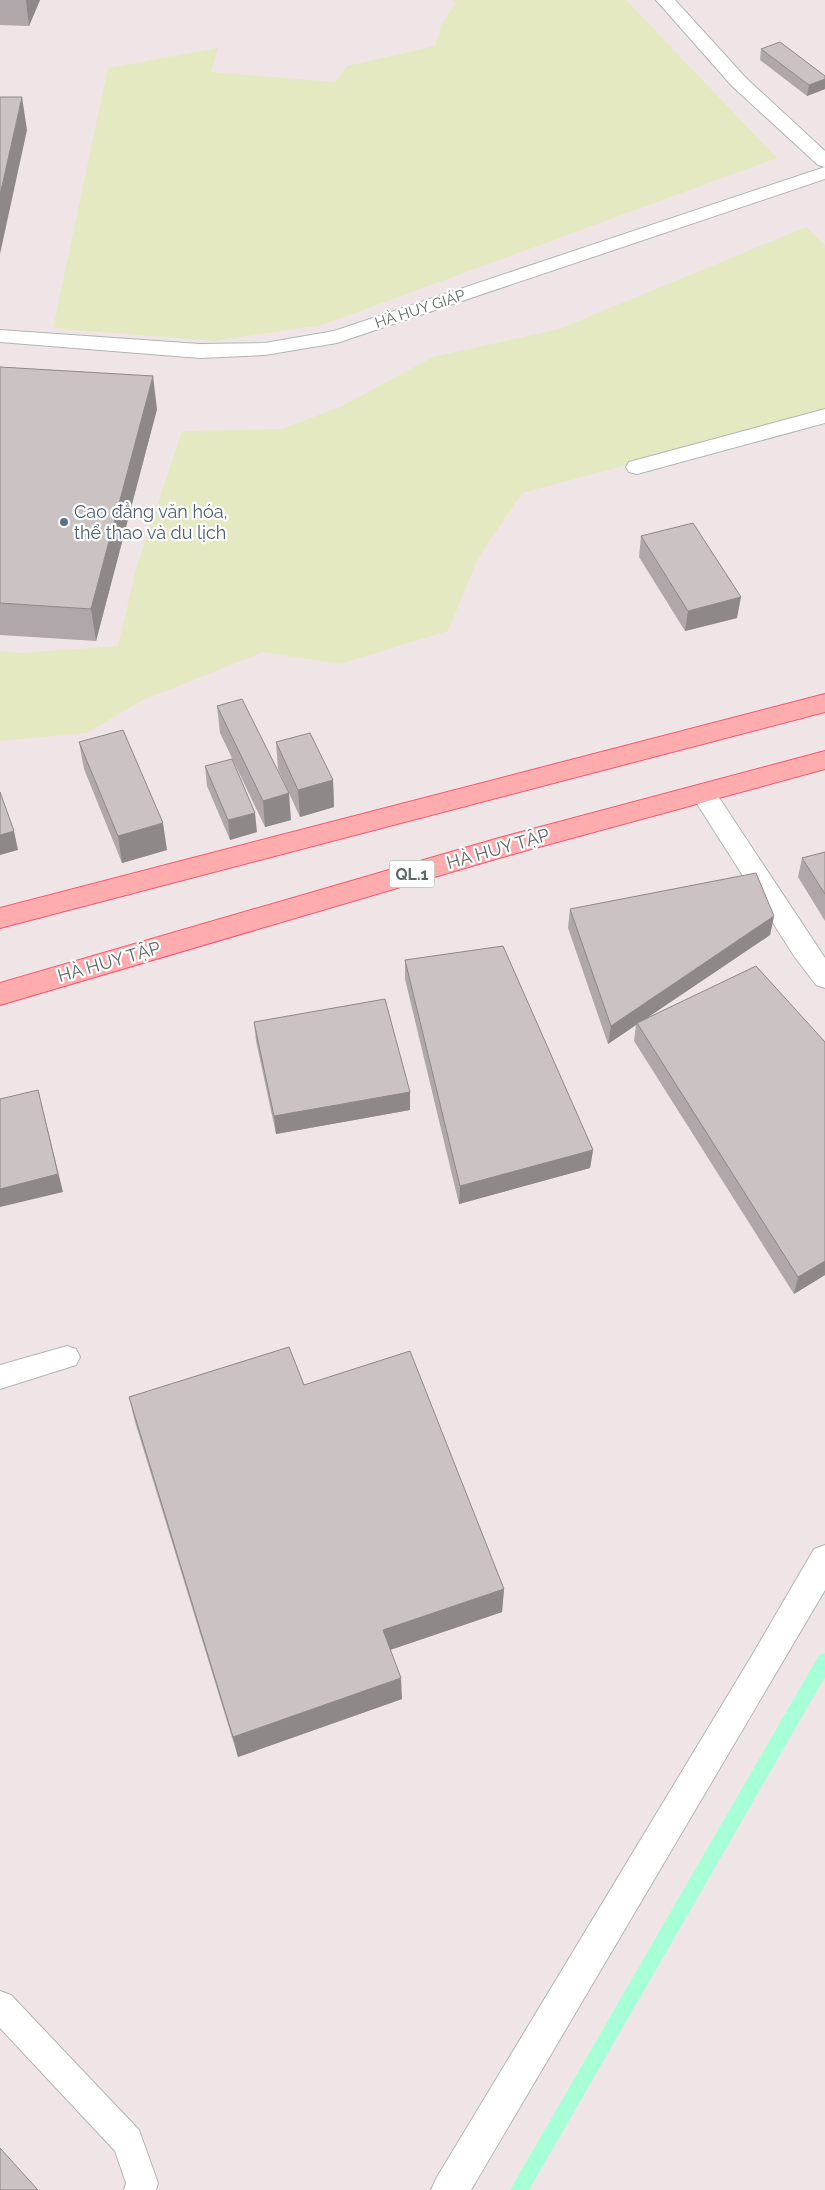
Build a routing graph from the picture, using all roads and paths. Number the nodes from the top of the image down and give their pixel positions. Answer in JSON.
{"nodes":[{"id":1,"x":665,"y":0,"type":"edge"},
{"id":2,"x":825,"y":161,"type":"edge"},
{"id":3,"x":825,"y":174,"type":"edge"},
{"id":4,"x":0,"y":336,"type":"edge"},
{"id":5,"x":825,"y":416,"type":"edge"},
{"id":6,"x":637,"y":467,"type":"dead end"},
{"id":7,"x":825,"y":703,"type":"edge"},
{"id":8,"x":825,"y":760,"type":"edge"},
{"id":9,"x":703,"y":793,"type":"junction"},
{"id":10,"x":0,"y":918,"type":"edge"},
{"id":11,"x":825,"y":978,"type":"edge"},
{"id":12,"x":0,"y":994,"type":"edge"},
{"id":13,"x":67,"y":1357,"type":"dead end"},
{"id":14,"x":0,"y":1378,"type":"edge"},
{"id":15,"x":825,"y":1560,"type":"edge"},
{"id":16,"x":0,"y":2006,"type":"edge"},
{"id":17,"x":140,"y":2190,"type":"edge"},
{"id":18,"x":450,"y":2190,"type":"edge"}],
"edges":[{"from":1,"to":2,"type":"street"},
{"from":3,"to":4,"type":"street","name":"HÀ HUY GIÁP"},
{"from":5,"to":6,"type":"street"},
{"from":7,"to":10,"type":"main road"},
{"from":8,"to":9,"type":"main road","name":"HÀ HUY TẬP","number":"QL.1"},
{"from":9,"to":11,"type":"street"},
{"from":9,"to":12,"type":"main road","name":"HÀ HUY TẬP","number":"QL.1"},
{"from":13,"to":14,"type":"lane"},
{"from":15,"to":18,"type":"street"},
{"from":16,"to":17,"type":"lane"}]}
